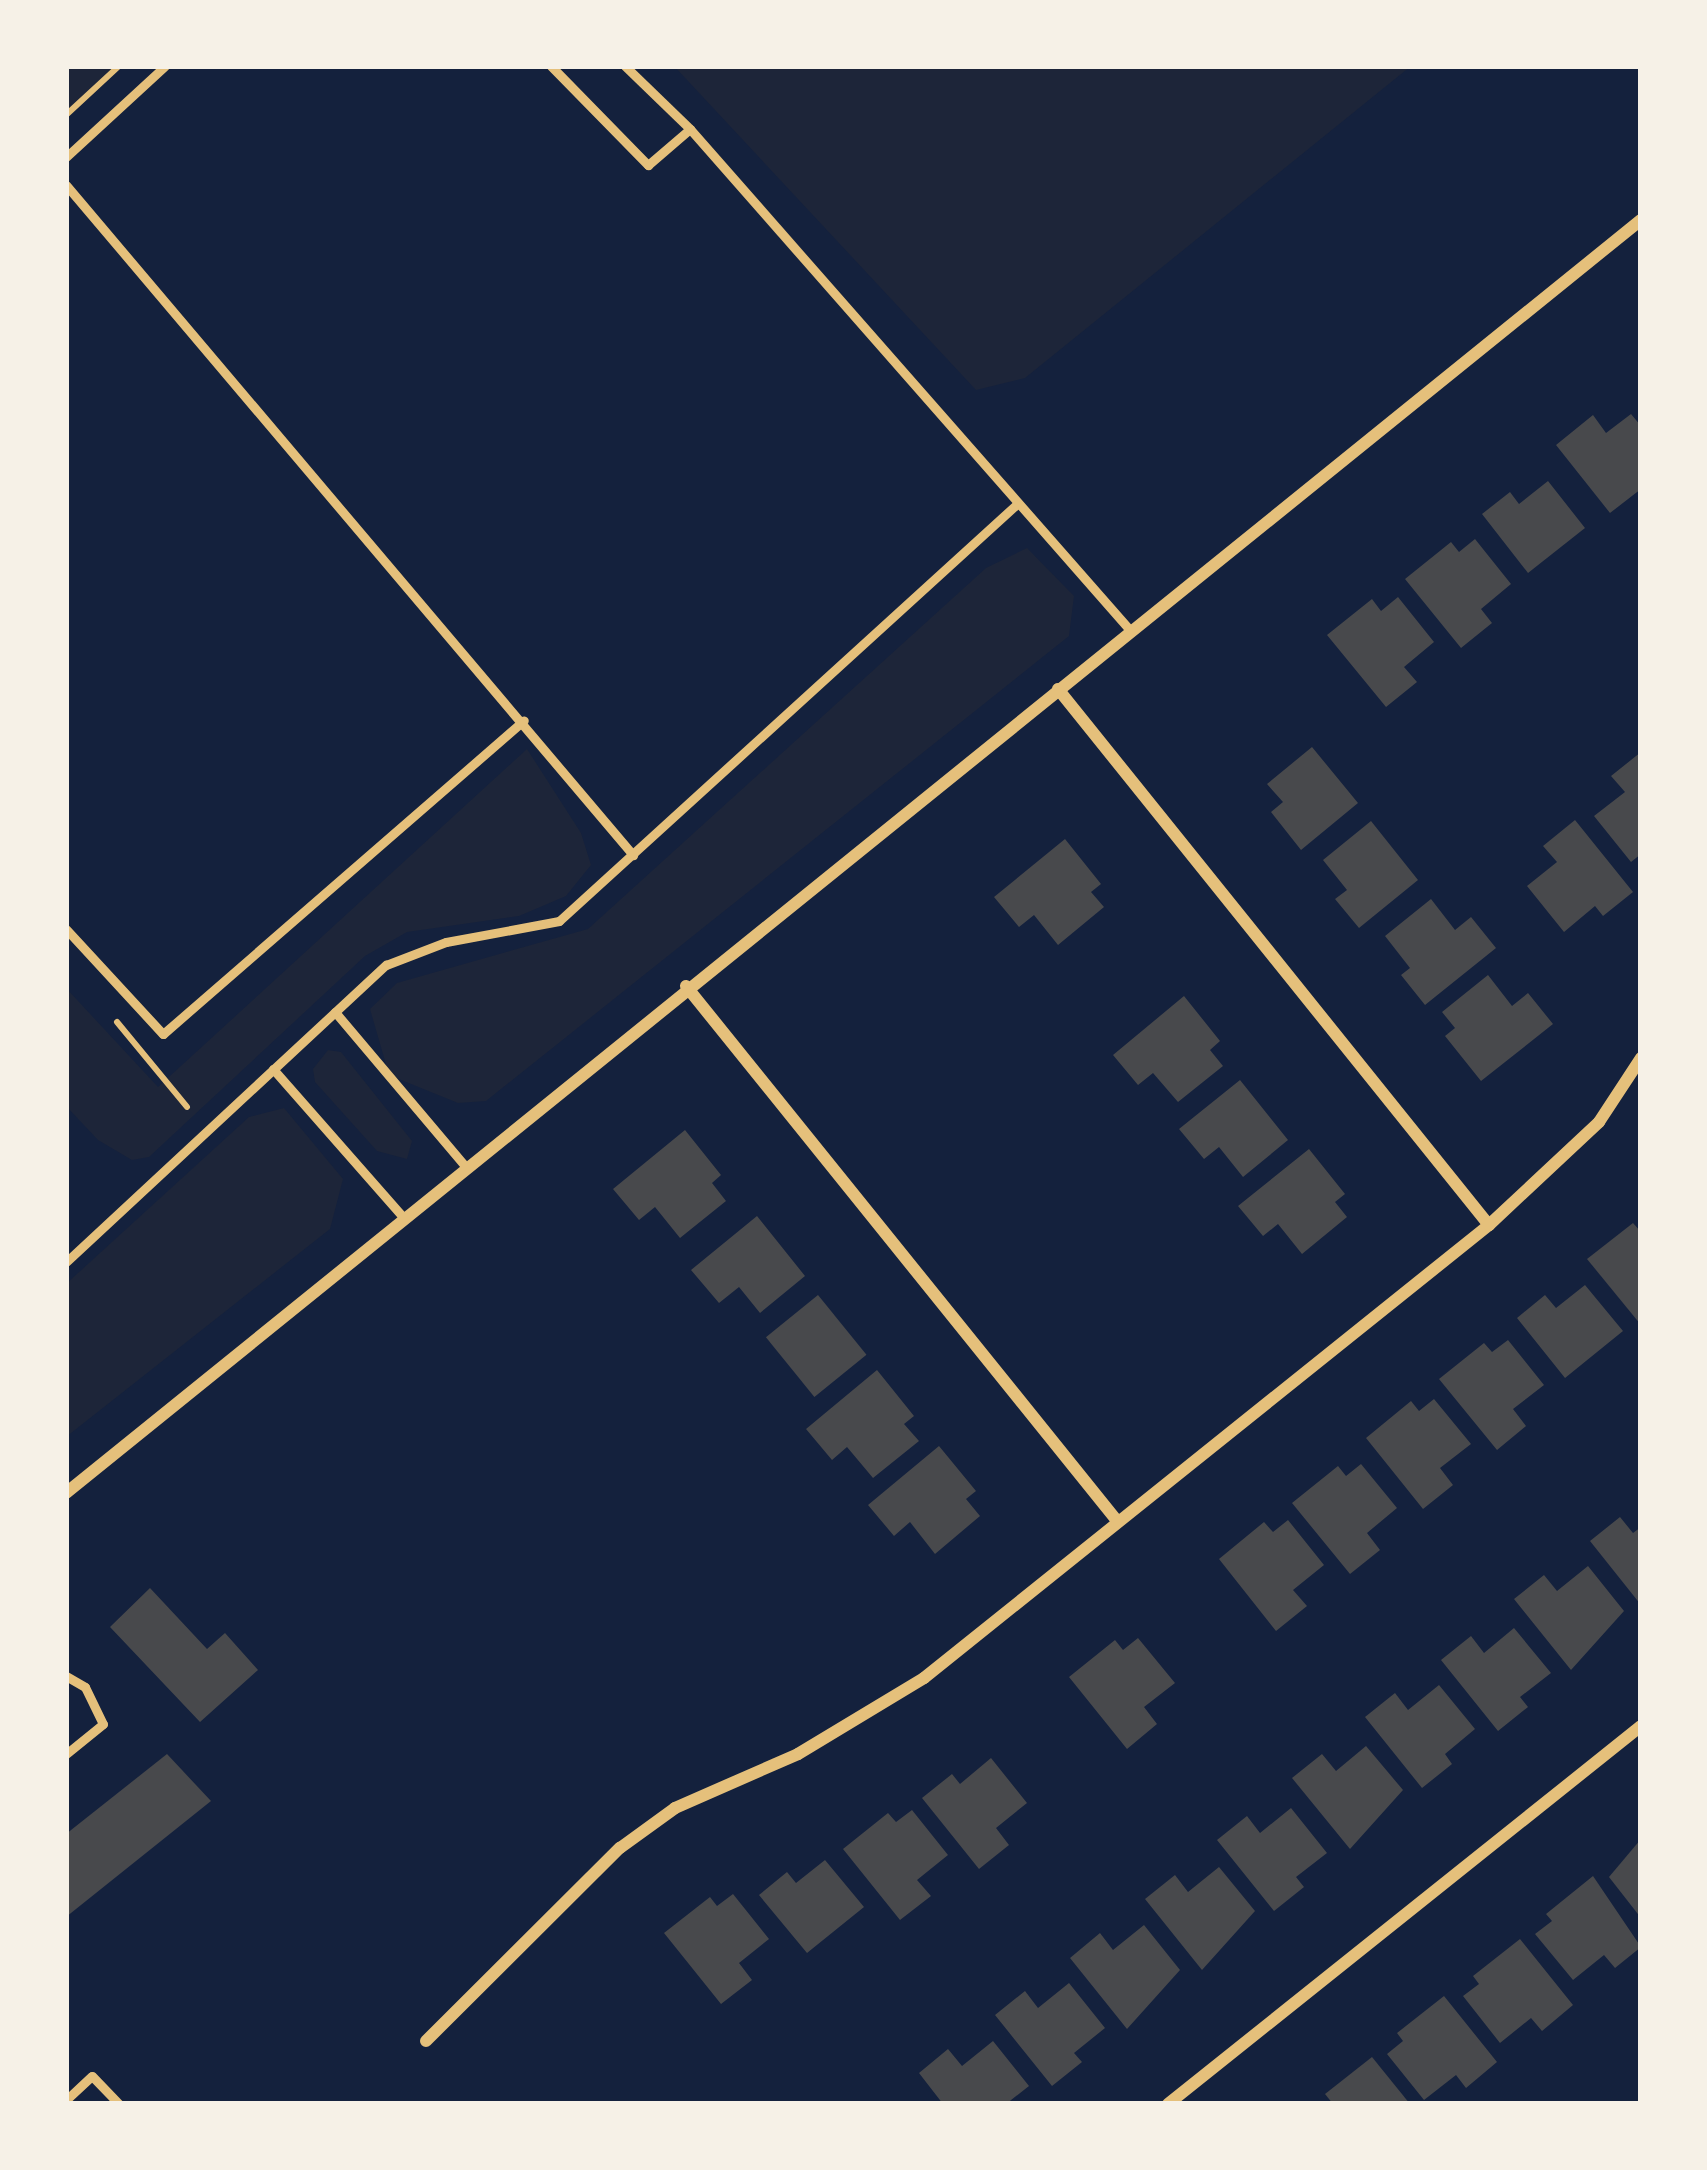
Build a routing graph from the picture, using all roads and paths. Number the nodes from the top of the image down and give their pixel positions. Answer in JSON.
{"nodes":[{"id":1,"x":119,"y":66,"type":"edge"},
{"id":2,"x":165,"y":66,"type":"edge"},
{"id":3,"x":551,"y":66,"type":"edge"},
{"id":4,"x":625,"y":66,"type":"edge"},
{"id":5,"x":66,"y":115,"type":"edge"},
{"id":6,"x":690,"y":129,"type":"junction"},
{"id":7,"x":66,"y":157,"type":"edge"},
{"id":8,"x":66,"y":185,"type":"edge"},
{"id":9,"x":1641,"y":220,"type":"edge"},
{"id":10,"x":1017,"y":504,"type":"junction"},
{"id":11,"x":1130,"y":630,"type":"junction"},
{"id":12,"x":1058,"y":689,"type":"junction"},
{"id":13,"x":524,"y":720,"type":"junction"},
{"id":14,"x":633,"y":855,"type":"junction"},
{"id":15,"x":66,"y":929,"type":"edge"},
{"id":16,"x":686,"y":986,"type":"junction"},
{"id":17,"x":107,"y":1009,"type":"dead end"},
{"id":18,"x":335,"y":1012,"type":"junction"},
{"id":19,"x":1641,"y":1058,"type":"edge"},
{"id":20,"x":273,"y":1069,"type":"junction"},
{"id":21,"x":187,"y":1107,"type":"dead end"},
{"id":22,"x":465,"y":1166,"type":"junction"},
{"id":23,"x":403,"y":1217,"type":"junction"},
{"id":24,"x":1489,"y":1225,"type":"junction"},
{"id":25,"x":66,"y":1262,"type":"edge"},
{"id":26,"x":66,"y":1493,"type":"edge"},
{"id":27,"x":1118,"y":1522,"type":"junction"},
{"id":28,"x":66,"y":1676,"type":"edge"},
{"id":29,"x":1641,"y":1726,"type":"edge"},
{"id":30,"x":66,"y":1754,"type":"edge"},
{"id":31,"x":426,"y":2041,"type":"dead end"},
{"id":32,"x":66,"y":2100,"type":"edge"},
{"id":33,"x":119,"y":2104,"type":"edge"},
{"id":34,"x":1168,"y":2104,"type":"edge"}],
"edges":[{"from":1,"to":5,"type":"path"},
{"from":2,"to":7,"type":"lane"},
{"from":3,"to":6,"type":"lane"},
{"from":4,"to":6,"type":"lane"},
{"from":6,"to":10,"type":"lane"},
{"from":8,"to":13,"type":"lane"},
{"from":9,"to":11,"type":"street"},
{"from":10,"to":11,"type":"lane"},
{"from":10,"to":14,"type":"lane"},
{"from":11,"to":12,"type":"street"},
{"from":12,"to":16,"type":"street"},
{"from":12,"to":24,"type":"street"},
{"from":13,"to":14,"type":"lane"},
{"from":13,"to":15,"type":"lane"},
{"from":14,"to":18,"type":"lane"},
{"from":16,"to":22,"type":"street"},
{"from":16,"to":27,"type":"street"},
{"from":17,"to":21,"type":"path"},
{"from":18,"to":20,"type":"lane"},
{"from":18,"to":22,"type":"lane"},
{"from":19,"to":24,"type":"street"},
{"from":20,"to":23,"type":"lane"},
{"from":20,"to":25,"type":"lane"},
{"from":22,"to":23,"type":"street"},
{"from":23,"to":26,"type":"street"},
{"from":24,"to":27,"type":"street"},
{"from":27,"to":31,"type":"street"},
{"from":28,"to":30,"type":"lane"},
{"from":29,"to":34,"type":"street"},
{"from":32,"to":33,"type":"lane"}]}
